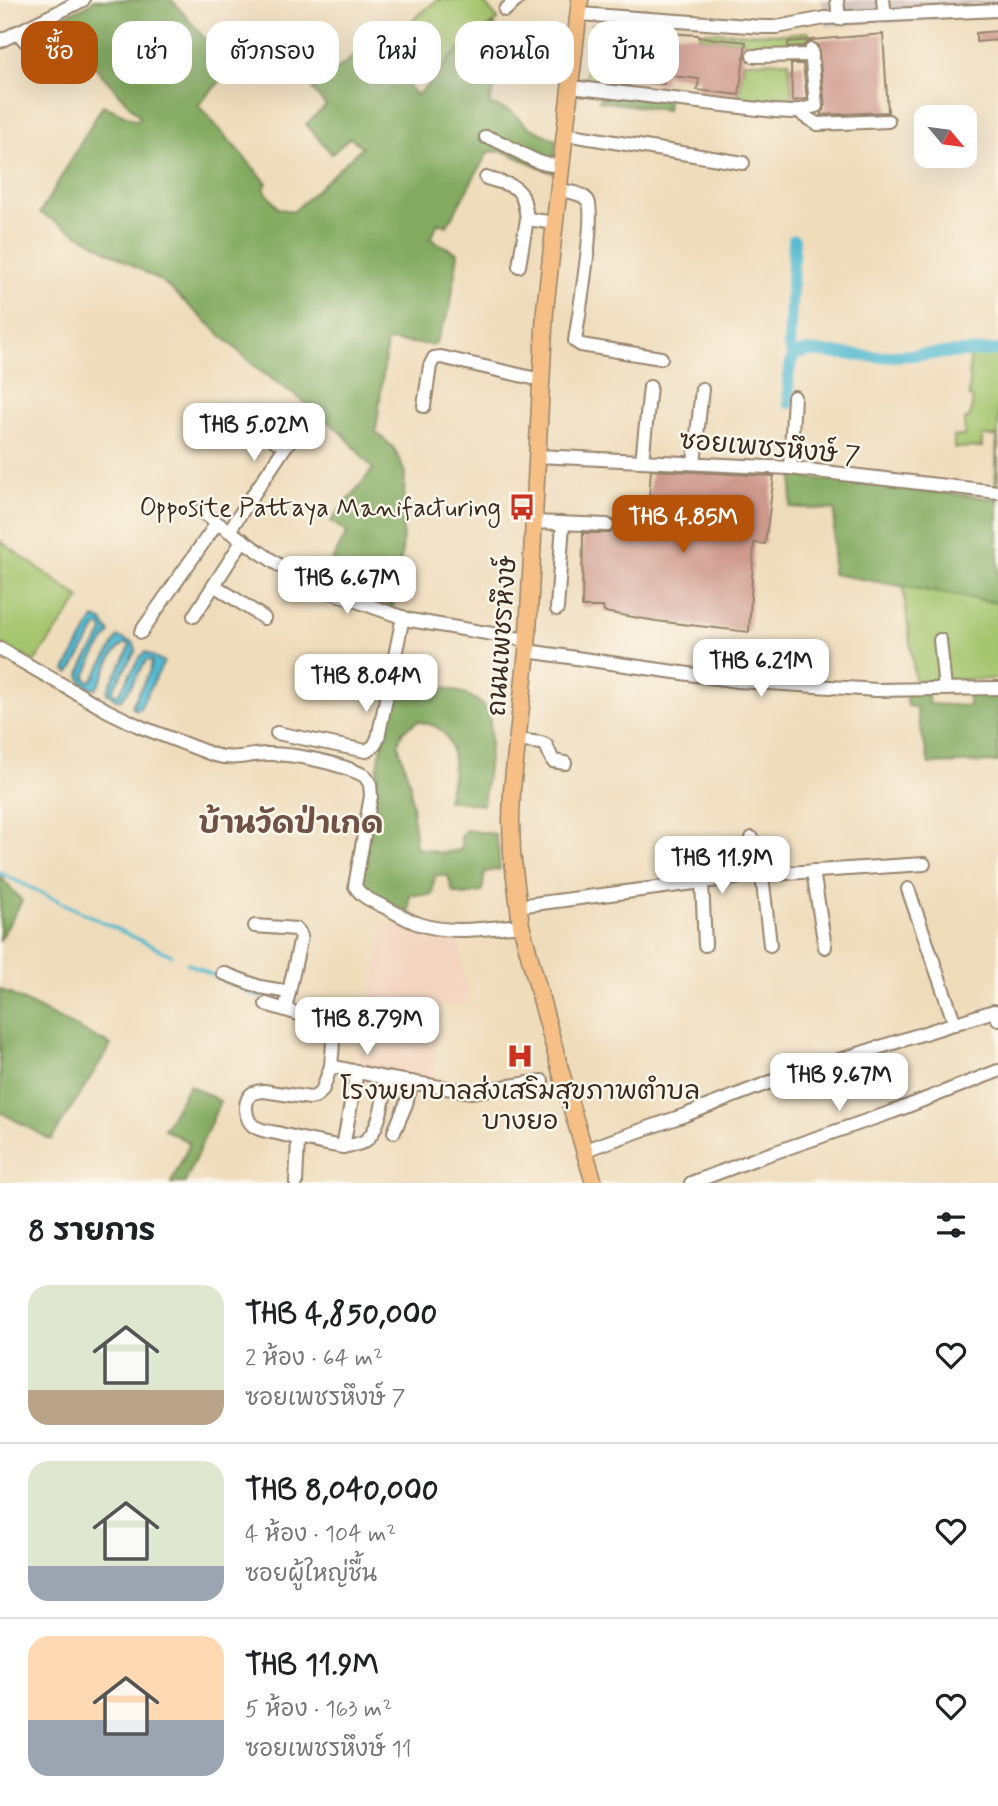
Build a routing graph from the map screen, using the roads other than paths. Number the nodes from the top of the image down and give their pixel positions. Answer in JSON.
{"nodes":[{"id":1,"x":83,"y":0,"type":"edge"},
{"id":2,"x":517,"y":0,"type":"edge"},
{"id":3,"x":837,"y":0,"type":"edge"},
{"id":4,"x":883,"y":0,"type":"edge"},
{"id":5,"x":579,"y":7,"type":"edge"},
{"id":6,"x":505,"y":10,"type":"dead end"},
{"id":7,"x":998,"y":10,"type":"edge"},
{"id":8,"x":885,"y":15,"type":"junction"},
{"id":9,"x":839,"y":19,"type":"junction"},
{"id":10,"x":17,"y":33,"type":"junction"},
{"id":11,"x":21,"y":37,"type":"edge"},
{"id":12,"x":0,"y":41,"type":"edge"},
{"id":13,"x":753,"y":56,"type":"dead end"},
{"id":14,"x":571,"y":87,"type":"junction"},
{"id":15,"x":799,"y":110,"type":"junction"},
{"id":16,"x":888,"y":121,"type":"dead end"},
{"id":17,"x":565,"y":134,"type":"junction"},
{"id":18,"x":486,"y":137,"type":"dead end"},
{"id":19,"x":743,"y":163,"type":"dead end"},
{"id":20,"x":562,"y":164,"type":"junction"},
{"id":21,"x":486,"y":178,"type":"dead end"},
{"id":22,"x":559,"y":190,"type":"junction"},
{"id":23,"x":527,"y":219,"type":"junction"},
{"id":24,"x":555,"y":223,"type":"junction"},
{"id":25,"x":519,"y":266,"type":"dead end"},
{"id":26,"x":662,"y":358,"type":"dead end"},
{"id":27,"x":541,"y":380,"type":"junction"},
{"id":28,"x":650,"y":387,"type":"dead end"},
{"id":29,"x":702,"y":389,"type":"dead end"},
{"id":30,"x":794,"y":397,"type":"dead end"},
{"id":31,"x":424,"y":406,"type":"dead end"},
{"id":32,"x":235,"y":414,"type":"dead end"},
{"id":33,"x":310,"y":417,"type":"dead end"},
{"id":34,"x":285,"y":447,"type":"junction"},
{"id":35,"x":537,"y":456,"type":"junction"},
{"id":36,"x":642,"y":461,"type":"junction"},
{"id":37,"x":694,"y":463,"type":"junction"},
{"id":38,"x":790,"y":468,"type":"junction"},
{"id":39,"x":998,"y":492,"type":"edge"},
{"id":40,"x":200,"y":511,"type":"dead end"},
{"id":41,"x":534,"y":522,"type":"junction"},
{"id":42,"x":217,"y":523,"type":"junction"},
{"id":43,"x":563,"y":523,"type":"junction"},
{"id":44,"x":607,"y":525,"type":"dead end"},
{"id":45,"x":229,"y":531,"type":"junction"},
{"id":46,"x":243,"y":540,"type":"junction"},
{"id":47,"x":214,"y":585,"type":"junction"},
{"id":48,"x":557,"y":609,"type":"dead end"},
{"id":49,"x":194,"y":616,"type":"dead end"},
{"id":50,"x":264,"y":618,"type":"dead end"},
{"id":51,"x":403,"y":618,"type":"junction"},
{"id":52,"x":141,"y":632,"type":"dead end"},
{"id":53,"x":940,"y":640,"type":"dead end"},
{"id":54,"x":527,"y":645,"type":"junction"},
{"id":55,"x":0,"y":649,"type":"edge"},
{"id":56,"x":998,"y":688,"type":"edge"},
{"id":57,"x":945,"y":689,"type":"junction"},
{"id":58,"x":277,"y":733,"type":"dead end"},
{"id":59,"x":517,"y":740,"type":"junction"},
{"id":60,"x":565,"y":763,"type":"dead end"},
{"id":61,"x":752,"y":838,"type":"dead end"},
{"id":62,"x":924,"y":864,"type":"dead end"},
{"id":63,"x":813,"y":871,"type":"junction"},
{"id":64,"x":759,"y":875,"type":"junction"},
{"id":65,"x":702,"y":882,"type":"junction"},
{"id":66,"x":908,"y":889,"type":"dead end"},
{"id":67,"x":518,"y":906,"type":"junction"},
{"id":68,"x":521,"y":925,"type":"junction"},
{"id":69,"x":255,"y":926,"type":"dead end"},
{"id":70,"x":705,"y":945,"type":"dead end"},
{"id":71,"x":770,"y":946,"type":"dead end"},
{"id":72,"x":825,"y":947,"type":"dead end"},
{"id":73,"x":223,"y":973,"type":"dead end"},
{"id":74,"x":289,"y":992,"type":"junction"},
{"id":75,"x":266,"y":1004,"type":"dead end"},
{"id":76,"x":285,"y":1010,"type":"junction"},
{"id":77,"x":998,"y":1019,"type":"edge"},
{"id":78,"x":955,"y":1024,"type":"junction"},
{"id":79,"x":331,"y":1066,"type":"junction"},
{"id":80,"x":357,"y":1072,"type":"junction"},
{"id":81,"x":998,"y":1072,"type":"edge"},
{"id":82,"x":388,"y":1078,"type":"junction"},
{"id":83,"x":551,"y":1079,"type":"junction"},
{"id":84,"x":412,"y":1082,"type":"junction"},
{"id":85,"x":394,"y":1132,"type":"dead end"},
{"id":86,"x":298,"y":1139,"type":"junction"},
{"id":87,"x":343,"y":1147,"type":"junction"},
{"id":88,"x":585,"y":1150,"type":"junction"},
{"id":89,"x":296,"y":1183,"type":"edge"},
{"id":90,"x":594,"y":1183,"type":"edge"},
{"id":91,"x":691,"y":1183,"type":"edge"}],
"edges":[{"from":1,"to":10,"type":"street"},
{"from":2,"to":6,"type":"street"},
{"from":3,"to":9,"type":"street"},
{"from":4,"to":8,"type":"street"},
{"from":5,"to":9,"type":"street"},
{"from":5,"to":14,"type":"main road","name":"ถนนเพชรหึงษ์"},
{"from":7,"to":8,"type":"street"},
{"from":8,"to":9,"type":"street"},
{"from":10,"to":11,"type":"street"},
{"from":10,"to":12,"type":"street"},
{"from":13,"to":15,"type":"street"},
{"from":14,"to":15,"type":"street"},
{"from":14,"to":17,"type":"main road","name":"ถนนเพชรหึงษ์"},
{"from":15,"to":16,"type":"street"},
{"from":17,"to":19,"type":"street"},
{"from":17,"to":20,"type":"main road","name":"ถนนเพชรหึงษ์"},
{"from":18,"to":20,"type":"street"},
{"from":20,"to":22,"type":"main road","name":"ถนนเพชรหึงษ์"},
{"from":21,"to":23,"type":"street"},
{"from":22,"to":24,"type":"main road","name":"ถนนเพชรหึงษ์"},
{"from":22,"to":26,"type":"street"},
{"from":23,"to":24,"type":"street"},
{"from":23,"to":25,"type":"street"},
{"from":24,"to":27,"type":"main road","name":"ถนนเพชรหึงษ์"},
{"from":27,"to":31,"type":"street"},
{"from":27,"to":35,"type":"main road","name":"ถนนเพชรหึงษ์"},
{"from":28,"to":36,"type":"street"},
{"from":29,"to":37,"type":"street"},
{"from":30,"to":38,"type":"street"},
{"from":32,"to":34,"type":"street"},
{"from":33,"to":34,"type":"street"},
{"from":34,"to":45,"type":"street"},
{"from":35,"to":36,"type":"street","name":"ซอยเพชรหึงษ์ 7"},
{"from":35,"to":41,"type":"main road","name":"ถนนเพชรหึงษ์"},
{"from":36,"to":37,"type":"street","name":"ซอยเพชรหึงษ์ 7"},
{"from":37,"to":38,"type":"street","name":"ซอยเพชรหึงษ์ 7"},
{"from":38,"to":39,"type":"street","name":"ซอยเพชรหึงษ์ 7"},
{"from":40,"to":42,"type":"street"},
{"from":41,"to":43,"type":"street"},
{"from":41,"to":54,"type":"main road","name":"ถนนเพชรหึงษ์"},
{"from":42,"to":45,"type":"street"},
{"from":42,"to":52,"type":"street"},
{"from":43,"to":44,"type":"street"},
{"from":43,"to":48,"type":"street"},
{"from":45,"to":46,"type":"street"},
{"from":46,"to":47,"type":"street"},
{"from":46,"to":51,"type":"street"},
{"from":47,"to":49,"type":"street"},
{"from":47,"to":50,"type":"street"},
{"from":51,"to":54,"type":"street"},
{"from":51,"to":58,"type":"street"},
{"from":53,"to":57,"type":"street"},
{"from":54,"to":57,"type":"street"},
{"from":54,"to":59,"type":"main road","name":"ถนนเพชรหึงษ์"},
{"from":55,"to":68,"type":"street"},
{"from":56,"to":57,"type":"street"},
{"from":59,"to":60,"type":"street"},
{"from":59,"to":67,"type":"main road","name":"ถนนเพชรหึงษ์"},
{"from":61,"to":64,"type":"street"},
{"from":62,"to":63,"type":"street"},
{"from":63,"to":64,"type":"street"},
{"from":63,"to":72,"type":"street"},
{"from":64,"to":65,"type":"street"},
{"from":64,"to":71,"type":"street"},
{"from":65,"to":67,"type":"street"},
{"from":65,"to":70,"type":"street"},
{"from":66,"to":78,"type":"street"},
{"from":67,"to":68,"type":"main road","name":"ถนนเพชรหึงษ์"},
{"from":68,"to":83,"type":"main road","name":"ถนนเพชรหึงษ์"},
{"from":69,"to":74,"type":"street"},
{"from":73,"to":74,"type":"street"},
{"from":74,"to":76,"type":"street"},
{"from":75,"to":76,"type":"street"},
{"from":76,"to":79,"type":"street"},
{"from":77,"to":78,"type":"street"},
{"from":78,"to":88,"type":"street"},
{"from":79,"to":80,"type":"street"},
{"from":79,"to":86,"type":"street"},
{"from":80,"to":82,"type":"street"},
{"from":80,"to":87,"type":"street"},
{"from":81,"to":91,"type":"street"},
{"from":82,"to":84,"type":"street"},
{"from":82,"to":87,"type":"street"},
{"from":83,"to":84,"type":"street"},
{"from":83,"to":88,"type":"main road","name":"ถนนเพชรหึงษ์"},
{"from":84,"to":85,"type":"street"},
{"from":86,"to":87,"type":"street"},
{"from":86,"to":89,"type":"street"},
{"from":88,"to":90,"type":"main road","name":"ถนนเพชรหึงษ์"}]}
